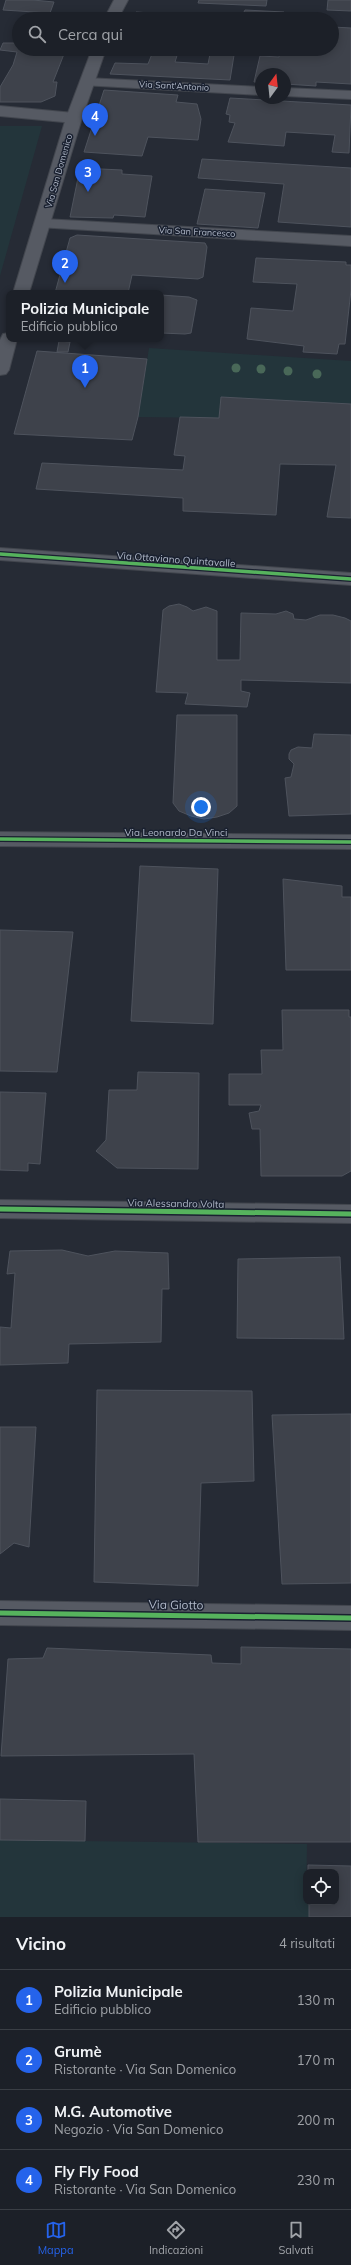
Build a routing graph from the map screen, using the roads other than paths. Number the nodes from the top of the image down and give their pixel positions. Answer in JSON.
{"nodes":[{"id":1,"x":121,"y":0,"type":"edge"},
{"id":2,"x":115,"y":12,"type":"edge"},
{"id":3,"x":97,"y":56,"type":"edge"},
{"id":4,"x":88,"y":82,"type":"junction"},
{"id":5,"x":255,"y":90,"type":"edge"},
{"id":6,"x":291,"y":92,"type":"edge"},
{"id":7,"x":351,"y":95,"type":"edge"},
{"id":8,"x":0,"y":111,"type":"edge"},
{"id":9,"x":74,"y":118,"type":"junction"},
{"id":10,"x":44,"y":224,"type":"junction"},
{"id":11,"x":351,"y":241,"type":"edge"},
{"id":12,"x":22,"y":290,"type":"edge"},
{"id":13,"x":8,"y":342,"type":"edge"},
{"id":14,"x":0,"y":370,"type":"edge"},
{"id":15,"x":0,"y":554,"type":"edge"},
{"id":16,"x":351,"y":579,"type":"edge"},
{"id":17,"x":0,"y":839,"type":"edge"},
{"id":18,"x":351,"y":842,"type":"edge"},
{"id":19,"x":0,"y":1208,"type":"edge"},
{"id":20,"x":351,"y":1214,"type":"edge"},
{"id":21,"x":0,"y":1613,"type":"edge"},
{"id":22,"x":351,"y":1618,"type":"edge"}],
"edges":[{"from":1,"to":2,"type":"street"},
{"from":3,"to":4,"type":"street","name":"Via San Domenico"},
{"from":4,"to":5,"type":"street","name":"Via Sant'Antonio"},
{"from":4,"to":9,"type":"street","name":"Via San Domenico"},
{"from":6,"to":7,"type":"street"},
{"from":8,"to":9,"type":"street"},
{"from":9,"to":10,"type":"street","name":"Via San Domenico"},
{"from":10,"to":11,"type":"street","name":"Via San Francesco"},
{"from":10,"to":12,"type":"street","name":"Via San Domenico"},
{"from":13,"to":14,"type":"street"},
{"from":15,"to":16,"type":"street","name":"Via Ottaviano Quintavalle"},
{"from":17,"to":18,"type":"street","name":"Via Leonardo Da Vinci"},
{"from":19,"to":20,"type":"street","name":"Via Alessandro Volta"},
{"from":21,"to":22,"type":"street","name":"Via Giotto"}]}
